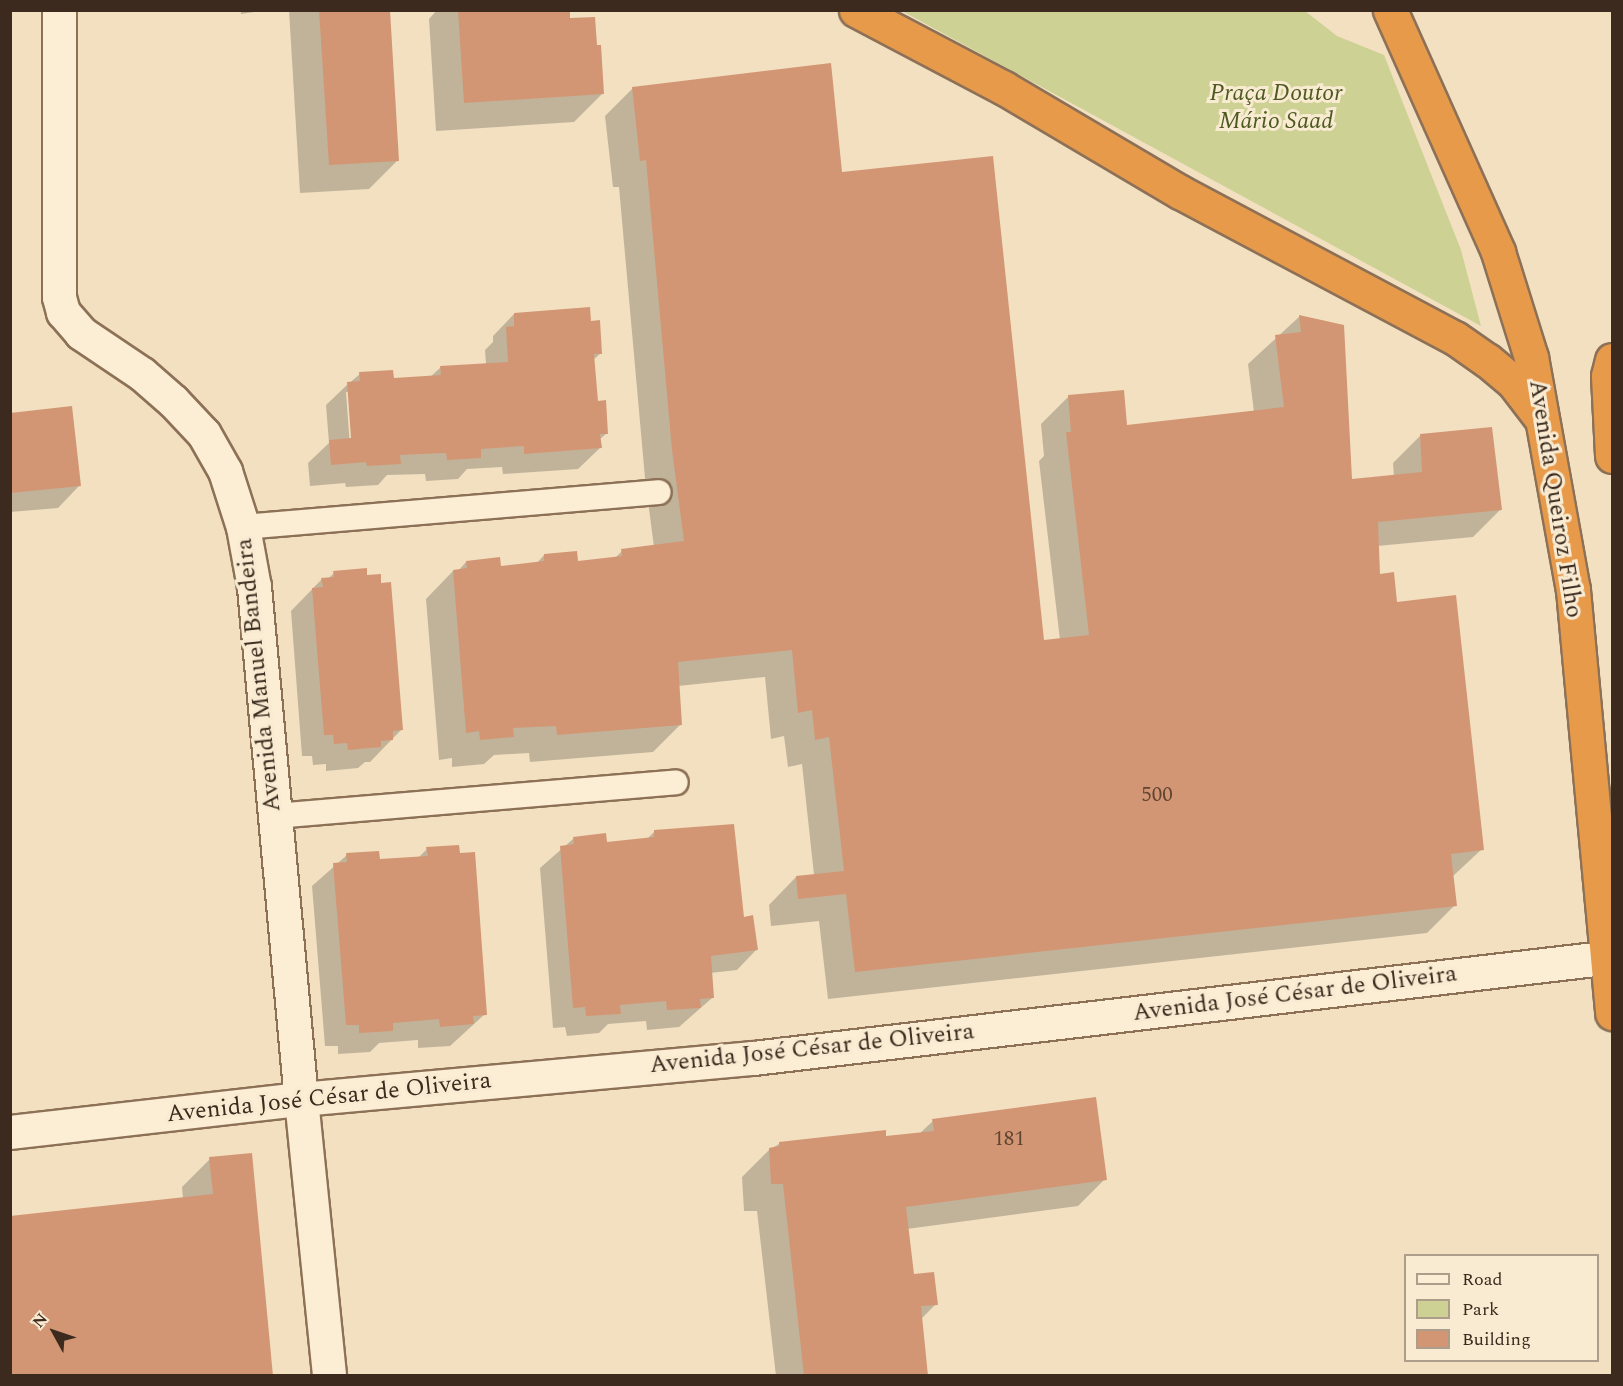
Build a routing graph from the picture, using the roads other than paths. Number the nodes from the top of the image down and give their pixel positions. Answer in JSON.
{"nodes":[{"id":1,"x":59,"y":10,"type":"edge"},
{"id":2,"x":856,"y":10,"type":"edge"},
{"id":3,"x":1390,"y":10,"type":"edge"},
{"id":4,"x":1611,"y":369,"type":"edge"},
{"id":5,"x":1545,"y":422,"type":"junction"},
{"id":6,"x":1612,"y":456,"type":"edge"},
{"id":7,"x":659,"y":492,"type":"dead end"},
{"id":8,"x":243,"y":526,"type":"junction"},
{"id":9,"x":676,"y":782,"type":"dead end"},
{"id":10,"x":275,"y":816,"type":"junction"},
{"id":11,"x":1610,"y":957,"type":"edge"},
{"id":12,"x":1612,"y":1013,"type":"edge"},
{"id":13,"x":301,"y":1099,"type":"junction"},
{"id":14,"x":10,"y":1132,"type":"edge"},
{"id":15,"x":329,"y":1376,"type":"edge"}],
"edges":[{"from":1,"to":8,"type":"street","name":"Avenida Manuel Bandeira"},
{"from":2,"to":5,"type":"highway"},
{"from":3,"to":5,"type":"highway","name":"Avenida Queiroz Filho"},
{"from":4,"to":6,"type":"highway"},
{"from":5,"to":11,"type":"highway","name":"Avenida Queiroz Filho"},
{"from":7,"to":8,"type":"street"},
{"from":8,"to":10,"type":"street","name":"Avenida Manuel Bandeira"},
{"from":9,"to":10,"type":"street"},
{"from":10,"to":13,"type":"street","name":"Avenida Manuel Bandeira"},
{"from":11,"to":12,"type":"highway","name":"Avenida Queiroz Filho"},
{"from":11,"to":13,"type":"street","name":"Avenida José César de Oliveira"},
{"from":13,"to":14,"type":"street","name":"Avenida José César de Oliveira"},
{"from":13,"to":15,"type":"street","name":"Avenida Manuel Bandeira"}]}
